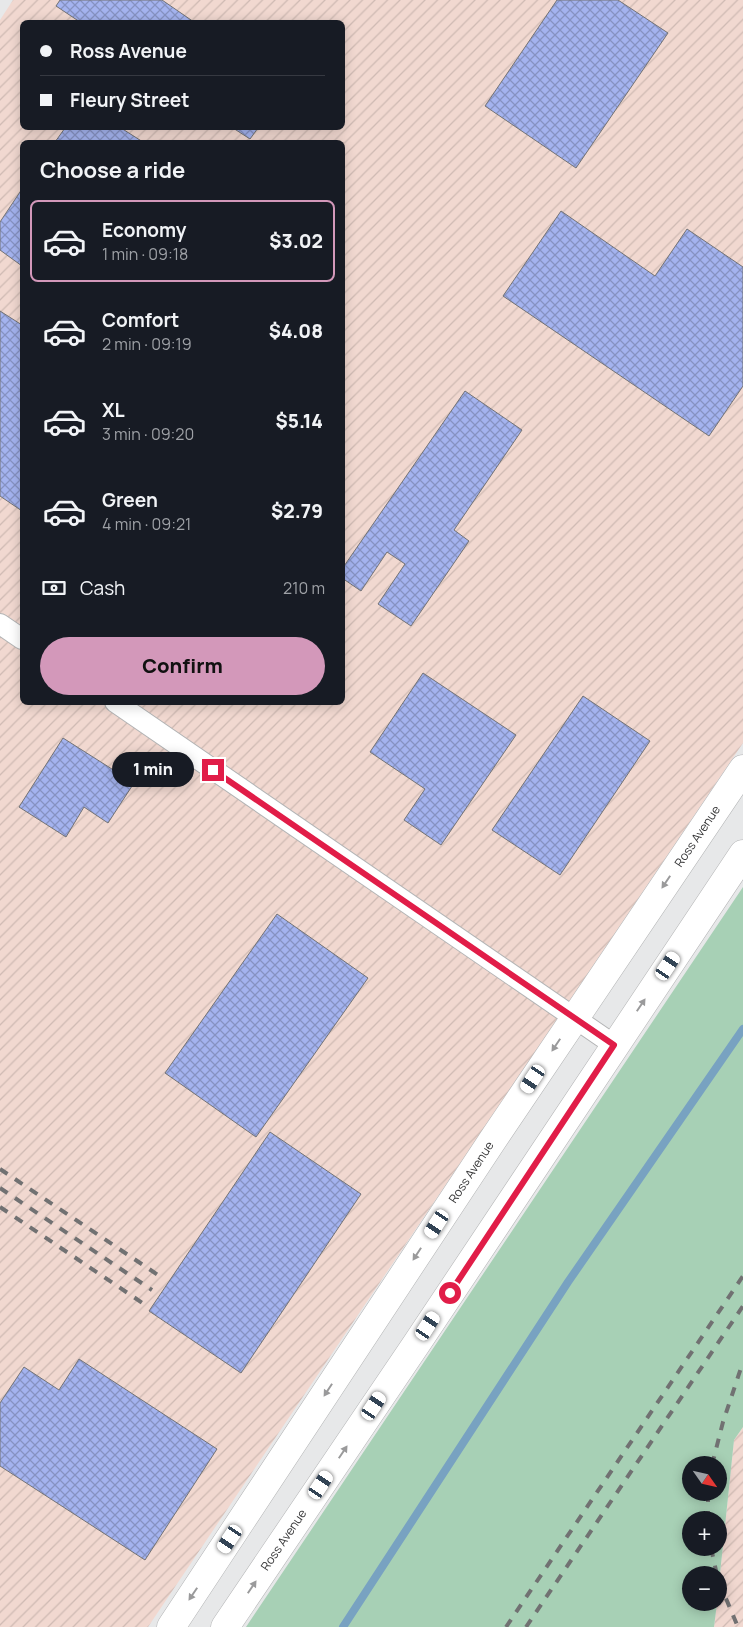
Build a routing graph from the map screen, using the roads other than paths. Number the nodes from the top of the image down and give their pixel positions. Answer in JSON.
{"nodes":[{"id":1,"x":0,"y":624,"type":"edge"},
{"id":2,"x":20,"y":638,"type":"edge"},
{"id":3,"x":118,"y":705,"type":"edge"},
{"id":4,"x":743,"y":769,"type":"edge"},
{"id":5,"x":743,"y":854,"type":"edge"},
{"id":6,"x":574,"y":1018,"type":"junction"},
{"id":7,"x":614,"y":1045,"type":"junction"},
{"id":8,"x":171,"y":1627,"type":"edge"},
{"id":9,"x":225,"y":1627,"type":"edge"}],
"edges":[{"from":1,"to":2,"type":"street"},
{"from":3,"to":6,"type":"street"},
{"from":4,"to":6,"type":"main road","name":"Ross Avenue","one_way":true},
{"from":7,"to":5,"type":"main road","name":"Ross Avenue","one_way":true},
{"from":6,"to":7,"type":"street"},
{"from":6,"to":8,"type":"main road","name":"Ross Avenue","one_way":true},
{"from":9,"to":7,"type":"main road","name":"Ross Avenue","one_way":true}]}
